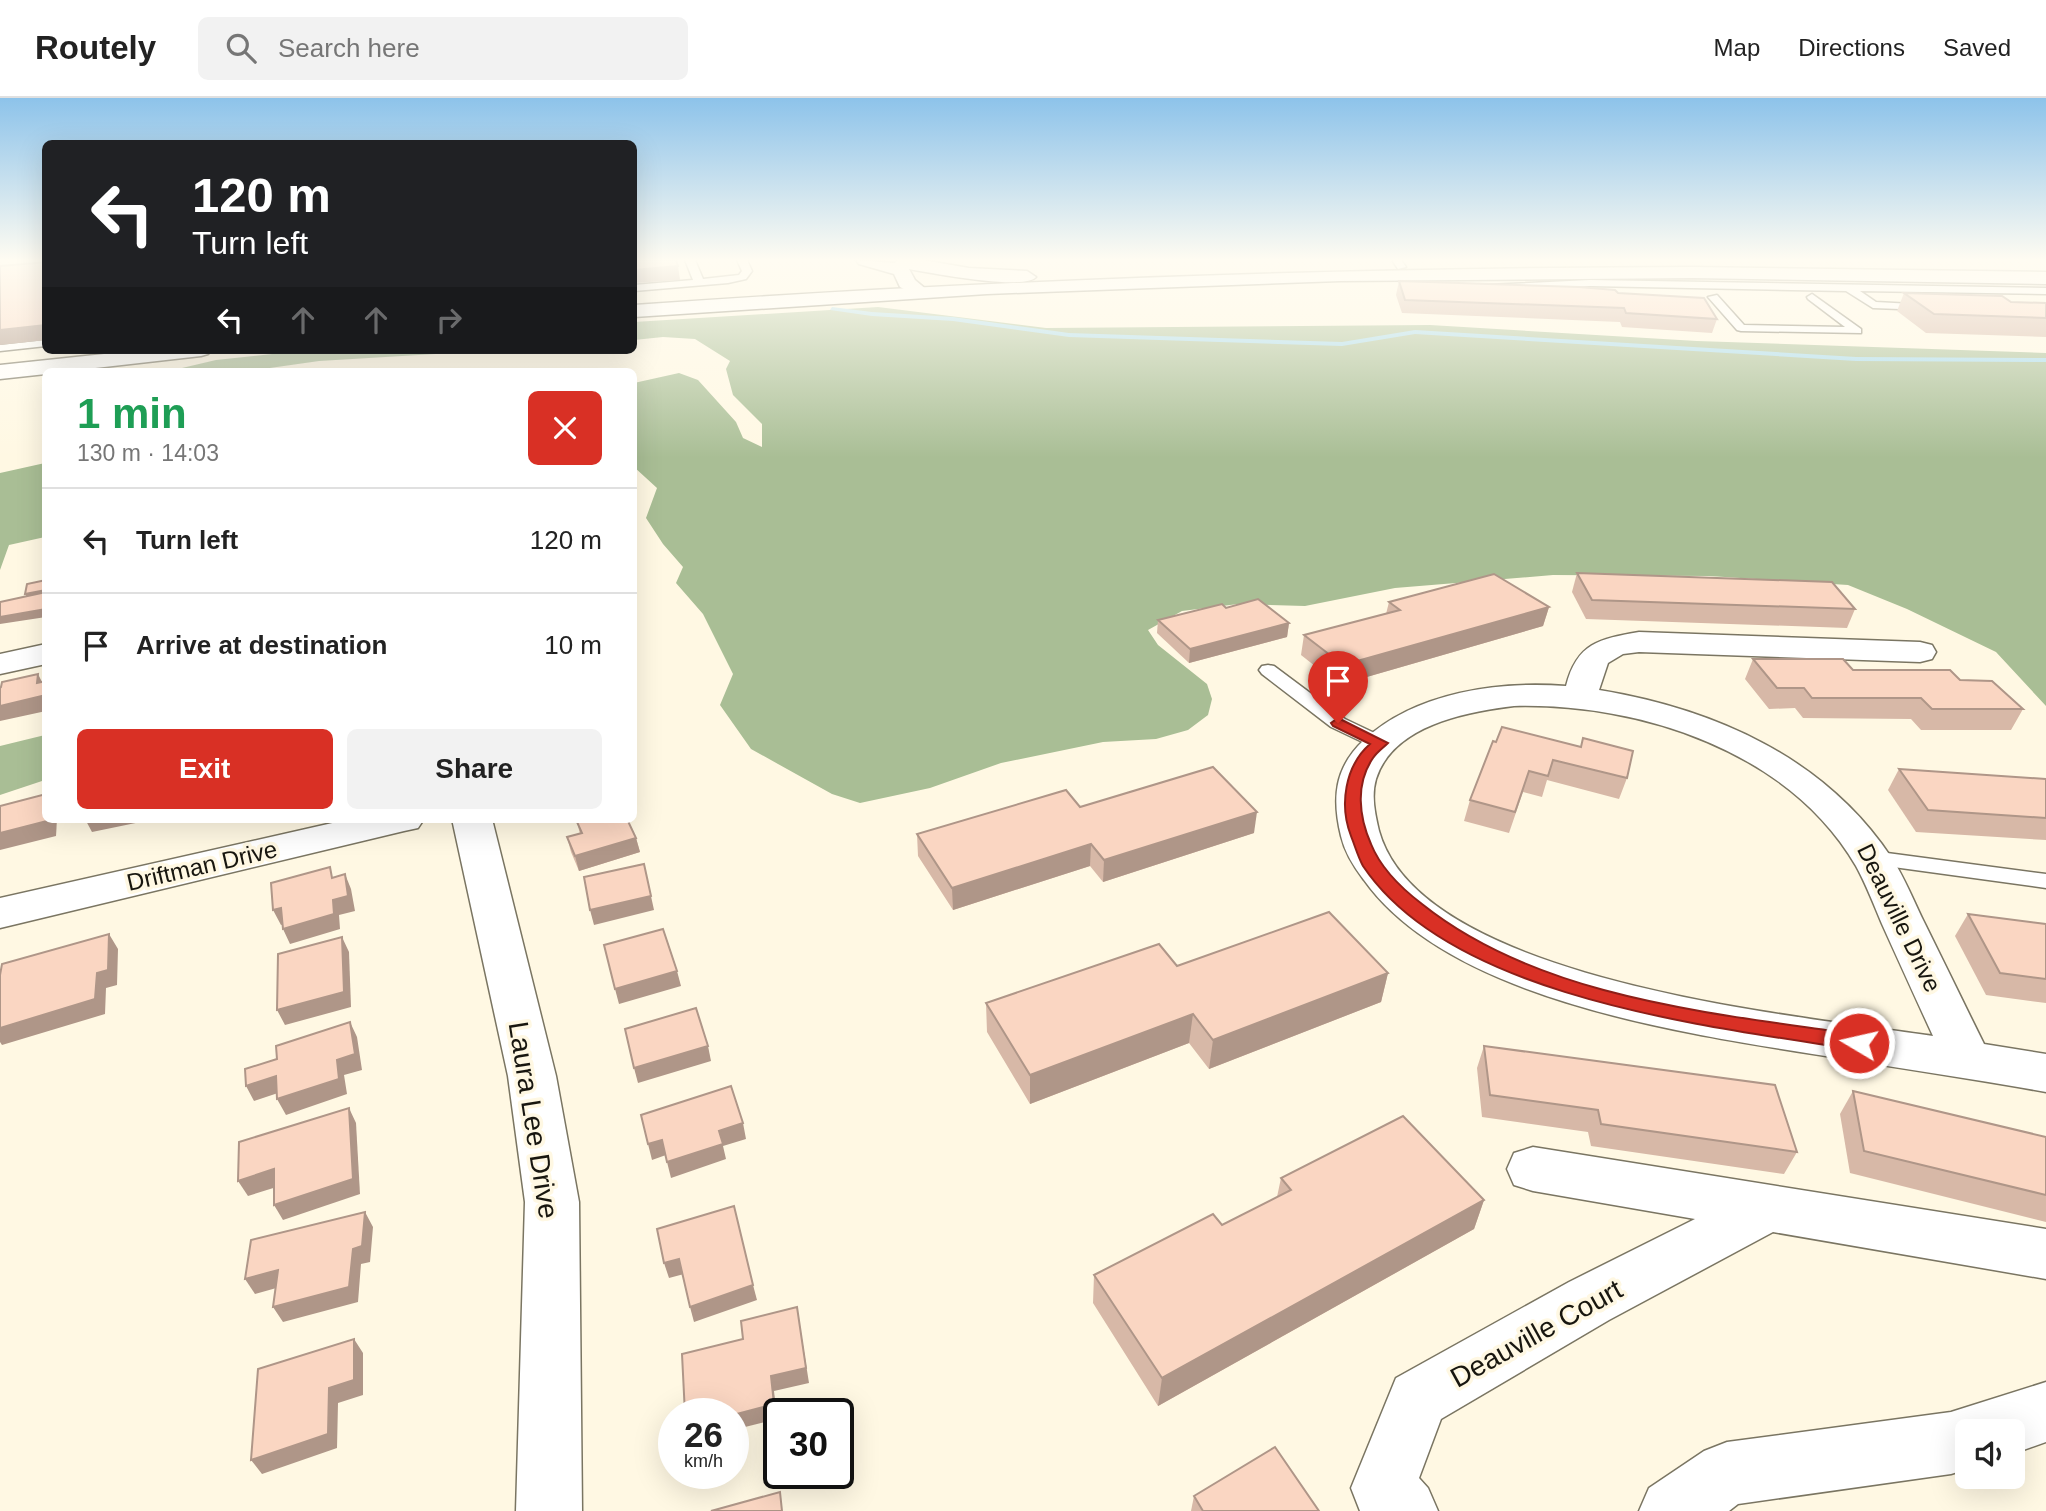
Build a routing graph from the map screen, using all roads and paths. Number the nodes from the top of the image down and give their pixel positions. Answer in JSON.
{"nodes":[{"id":1,"x":1739,"y":326,"type":"edge"},
{"id":2,"x":1850,"y":326,"type":"edge"},
{"id":3,"x":42,"y":343,"type":"edge"},
{"id":4,"x":0,"y":348,"type":"edge"},
{"id":5,"x":98,"y":354,"type":"edge"},
{"id":6,"x":164,"y":354,"type":"edge"},
{"id":7,"x":0,"y":365,"type":"edge"},
{"id":8,"x":0,"y":372,"type":"edge"},
{"id":9,"x":1920,"y":652,"type":"dead end"},
{"id":10,"x":42,"y":655,"type":"edge"},
{"id":11,"x":0,"y":664,"type":"edge"},
{"id":12,"x":1268,"y":670,"type":"dead end"},
{"id":13,"x":1581,"y":697,"type":"junction"},
{"id":14,"x":1380,"y":743,"type":"junction"},
{"id":15,"x":387,"y":823,"type":"edge"},
{"id":16,"x":473,"y":823,"type":"edge"},
{"id":17,"x":1872,"y":858,"type":"junction"},
{"id":18,"x":2046,"y":881,"type":"edge"},
{"id":19,"x":0,"y":914,"type":"edge"},
{"id":20,"x":1967,"y":1059,"type":"junction"},
{"id":21,"x":2046,"y":1073,"type":"edge"},
{"id":22,"x":1533,"y":1169,"type":"dead end"},
{"id":23,"x":1768,"y":1208,"type":"junction"},
{"id":24,"x":2046,"y":1254,"type":"edge"},
{"id":25,"x":2046,"y":1412,"type":"edge"},
{"id":26,"x":2025,"y":1419,"type":"edge"},
{"id":27,"x":1955,"y":1442,"type":"edge"},
{"id":28,"x":549,"y":1511,"type":"edge"},
{"id":29,"x":1405,"y":1511,"type":"edge"},
{"id":30,"x":1672,"y":1511,"type":"edge"}],
"edges":[{"from":1,"to":2,"type":"lane"},
{"from":3,"to":4,"type":"lane"},
{"from":5,"to":7,"type":"main road"},
{"from":6,"to":8,"type":"main road"},
{"from":9,"to":13,"type":"main road"},
{"from":10,"to":11,"type":"main road"},
{"from":12,"to":14,"type":"lane"},
{"from":13,"to":14,"type":"main road","name":"Deauville Drive"},
{"from":13,"to":17,"type":"main road","name":"Deauville Drive"},
{"from":14,"to":20,"type":"main road","name":"Deauville Drive"},
{"from":15,"to":19,"type":"main road","name":"Driftman Drive"},
{"from":16,"to":28,"type":"main road","name":"Laura Lee Drive"},
{"from":17,"to":18,"type":"lane"},
{"from":17,"to":20,"type":"main road","name":"Deauville Drive"},
{"from":20,"to":21,"type":"main road","name":"Deauville Drive"},
{"from":22,"to":23,"type":"main road"},
{"from":23,"to":24,"type":"main road"},
{"from":23,"to":29,"type":"main road","name":"Deauville Court"},
{"from":25,"to":26,"type":"main road"},
{"from":27,"to":30,"type":"main road"}]}
